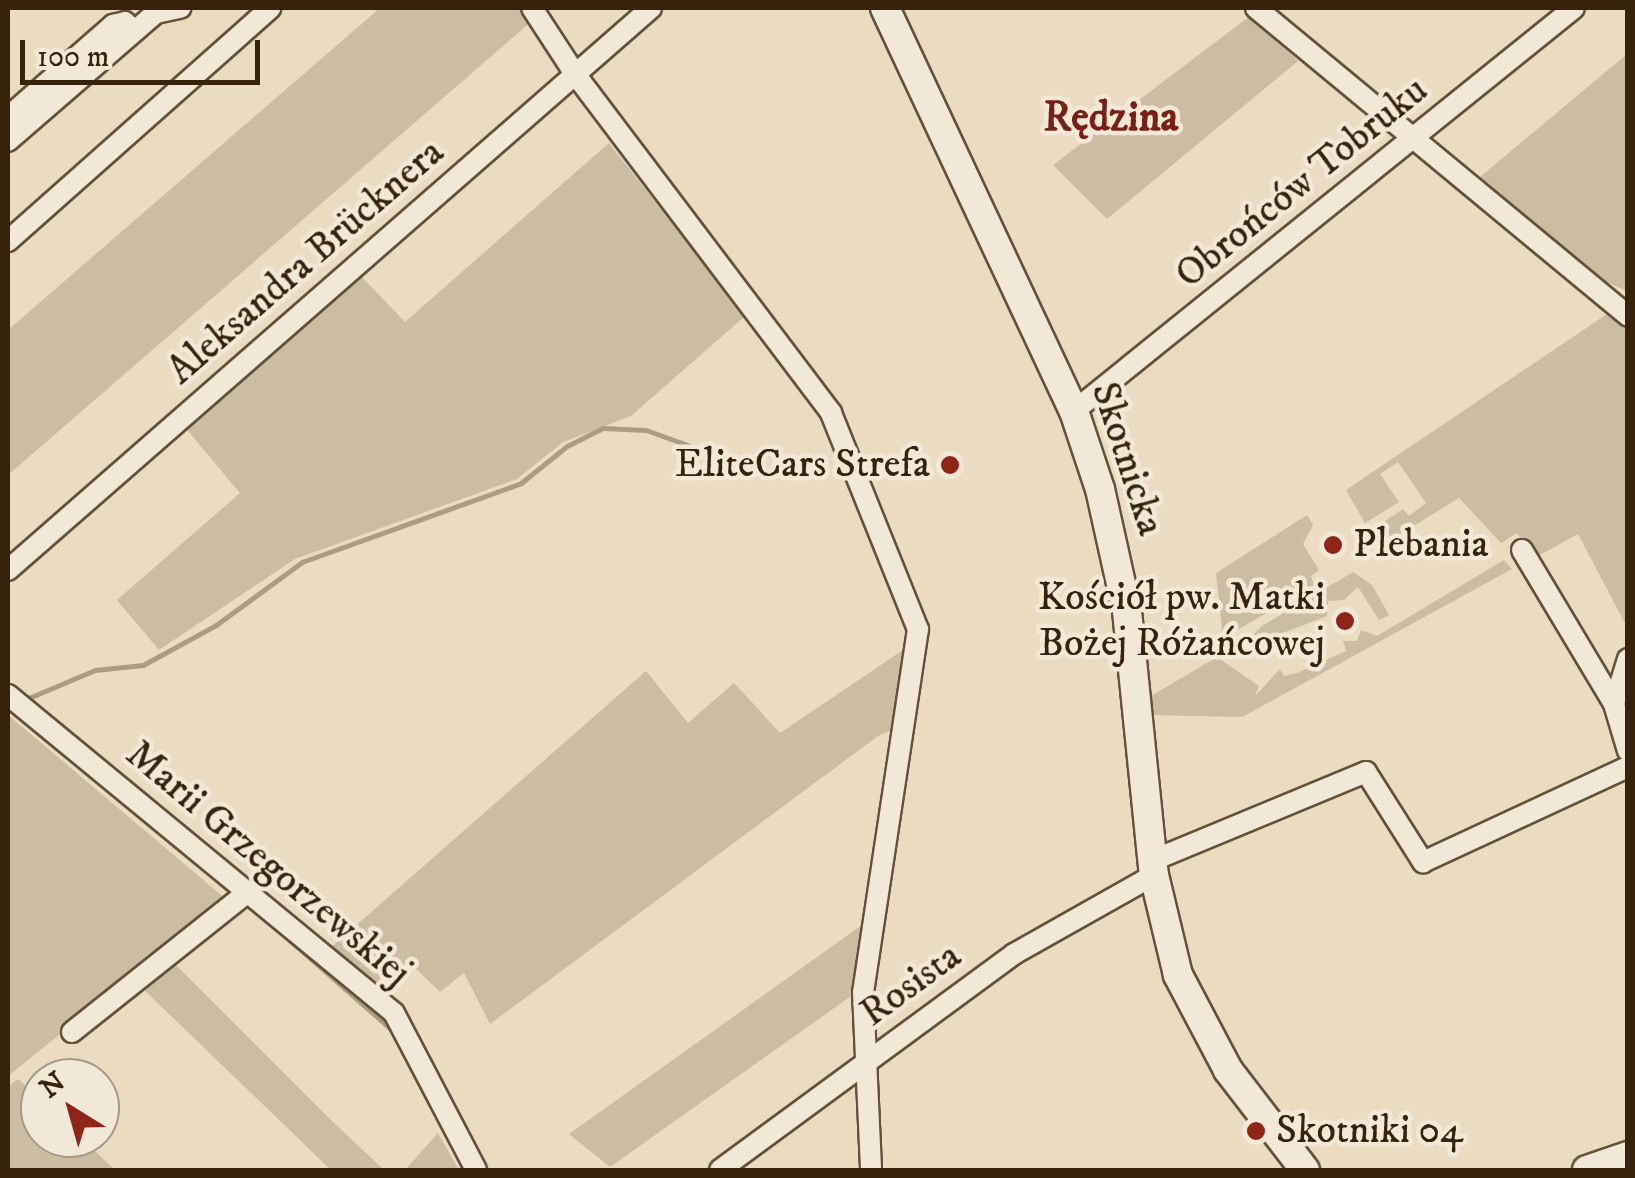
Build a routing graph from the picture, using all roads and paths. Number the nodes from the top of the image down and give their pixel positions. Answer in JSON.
{"nodes":[{"id":1,"x":180,"y":8,"type":"edge"},
{"id":2,"x":270,"y":8,"type":"edge"},
{"id":3,"x":532,"y":8,"type":"edge"},
{"id":4,"x":651,"y":8,"type":"edge"},
{"id":5,"x":885,"y":8,"type":"edge"},
{"id":6,"x":1256,"y":8,"type":"edge"},
{"id":7,"x":1574,"y":8,"type":"edge"},
{"id":8,"x":134,"y":31,"type":"junction"},
{"id":9,"x":575,"y":74,"type":"junction"},
{"id":10,"x":8,"y":117,"type":"edge"},
{"id":11,"x":1410,"y":141,"type":"junction"},
{"id":12,"x":8,"y":142,"type":"edge"},
{"id":13,"x":8,"y":241,"type":"edge"},
{"id":14,"x":1628,"y":316,"type":"edge"},
{"id":15,"x":1074,"y":411,"type":"junction"},
{"id":16,"x":1522,"y":550,"type":"dead end"},
{"id":17,"x":8,"y":570,"type":"edge"},
{"id":18,"x":1628,"y":659,"type":"edge"},
{"id":19,"x":8,"y":695,"type":"edge"},
{"id":20,"x":1614,"y":704,"type":"junction"},
{"id":21,"x":1628,"y":752,"type":"edge"},
{"id":22,"x":1628,"y":768,"type":"edge"},
{"id":23,"x":1152,"y":864,"type":"junction"},
{"id":24,"x":248,"y":892,"type":"junction"},
{"id":25,"x":72,"y":1032,"type":"dead end"},
{"id":26,"x":863,"y":1062,"type":"junction"},
{"id":27,"x":1628,"y":1156,"type":"edge"},
{"id":28,"x":476,"y":1170,"type":"edge"},
{"id":29,"x":720,"y":1170,"type":"edge"},
{"id":30,"x":871,"y":1170,"type":"edge"},
{"id":31,"x":1305,"y":1170,"type":"edge"},
{"id":32,"x":1588,"y":1170,"type":"edge"}],
"edges":[{"from":1,"to":8,"type":"street"},
{"from":2,"to":13,"type":"street"},
{"from":3,"to":9,"type":"street"},
{"from":4,"to":9,"type":"street","name":"Aleksandra Brücknera"},
{"from":5,"to":15,"type":"street","name":"Skotnicka"},
{"from":6,"to":11,"type":"street"},
{"from":7,"to":11,"type":"street","name":"Obrońców Tobruku"},
{"from":8,"to":10,"type":"street"},
{"from":8,"to":12,"type":"street"},
{"from":9,"to":17,"type":"street","name":"Aleksandra Brücknera"},
{"from":9,"to":26,"type":"street"},
{"from":11,"to":14,"type":"street"},
{"from":11,"to":15,"type":"street","name":"Obrońców Tobruku"},
{"from":15,"to":23,"type":"street","name":"Skotnicka"},
{"from":16,"to":20,"type":"street"},
{"from":18,"to":20,"type":"street"},
{"from":19,"to":24,"type":"street","name":"Marii Grzegorzewskiej"},
{"from":20,"to":21,"type":"street"},
{"from":22,"to":23,"type":"street","name":"Rosista"},
{"from":23,"to":26,"type":"street","name":"Rosista"},
{"from":23,"to":31,"type":"street","name":"Skotnicka"},
{"from":24,"to":25,"type":"street"},
{"from":24,"to":28,"type":"street","name":"Marii Grzegorzewskiej"},
{"from":26,"to":29,"type":"street","name":"Rosista"},
{"from":26,"to":30,"type":"street"},
{"from":27,"to":32,"type":"street"}]}
